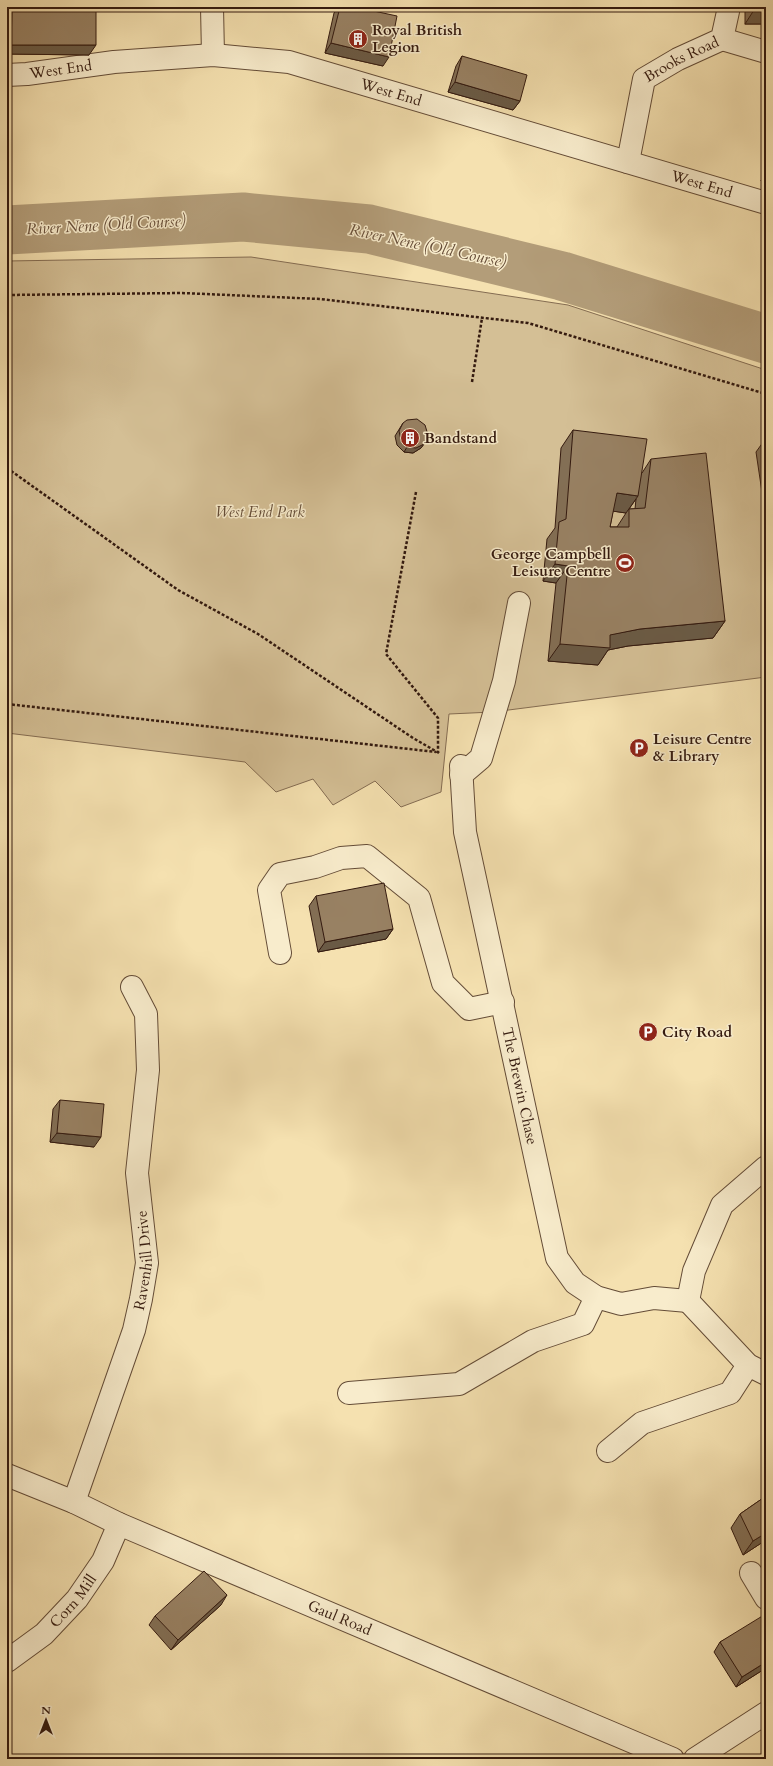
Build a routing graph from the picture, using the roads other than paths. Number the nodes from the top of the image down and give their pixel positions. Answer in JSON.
{"nodes":[{"id":1,"x":212,"y":7,"type":"edge"},
{"id":2,"x":729,"y":7,"type":"edge"},
{"id":3,"x":722,"y":39,"type":"junction"},
{"id":4,"x":766,"y":52,"type":"edge"},
{"id":5,"x":212,"y":55,"type":"junction"},
{"id":6,"x":7,"y":75,"type":"edge"},
{"id":7,"x":628,"y":162,"type":"junction"},
{"id":8,"x":766,"y":202,"type":"edge"},
{"id":9,"x":519,"y":603,"type":"dead end"},
{"id":10,"x":280,"y":953,"type":"dead end"},
{"id":11,"x":132,"y":987,"type":"dead end"},
{"id":12,"x":503,"y":1002,"type":"junction"},
{"id":13,"x":766,"y":1167,"type":"edge"},
{"id":14,"x":596,"y":1297,"type":"junction"},
{"id":15,"x":688,"y":1300,"type":"junction"},
{"id":16,"x":757,"y":1370,"type":"edge"},
{"id":17,"x":349,"y":1393,"type":"dead end"},
{"id":18,"x":608,"y":1452,"type":"dead end"},
{"id":19,"x":7,"y":1475,"type":"edge"},
{"id":20,"x":74,"y":1502,"type":"junction"},
{"id":21,"x":119,"y":1524,"type":"junction"},
{"id":22,"x":751,"y":1573,"type":"dead end"},
{"id":23,"x":766,"y":1598,"type":"edge"},
{"id":24,"x":7,"y":1661,"type":"edge"},
{"id":25,"x":766,"y":1713,"type":"edge"},
{"id":26,"x":673,"y":1759,"type":"edge"},
{"id":27,"x":695,"y":1759,"type":"edge"}],
"edges":[{"from":1,"to":5,"type":"street"},
{"from":2,"to":3,"type":"street","name":"Brooks Road"},
{"from":3,"to":4,"type":"street"},
{"from":3,"to":7,"type":"street","name":"Brooks Road"},
{"from":5,"to":6,"type":"street","name":"West End"},
{"from":5,"to":7,"type":"street","name":"West End"},
{"from":7,"to":8,"type":"street","name":"West End"},
{"from":9,"to":12,"type":"street","name":"The Brewin Chase"},
{"from":10,"to":12,"type":"street"},
{"from":11,"to":20,"type":"street","name":"Ravenhill Drive"},
{"from":12,"to":14,"type":"street","name":"The Brewin Chase"},
{"from":13,"to":15,"type":"street"},
{"from":14,"to":15,"type":"street","name":"The Brewin Chase"},
{"from":14,"to":17,"type":"street"},
{"from":15,"to":16,"type":"street"},
{"from":16,"to":18,"type":"street"},
{"from":19,"to":20,"type":"street","name":"Gaul Road"},
{"from":20,"to":21,"type":"street","name":"Gaul Road"},
{"from":21,"to":24,"type":"street","name":"Corn Mill"},
{"from":21,"to":26,"type":"street","name":"Gaul Road"},
{"from":22,"to":23,"type":"street"},
{"from":25,"to":27,"type":"street"}]}
